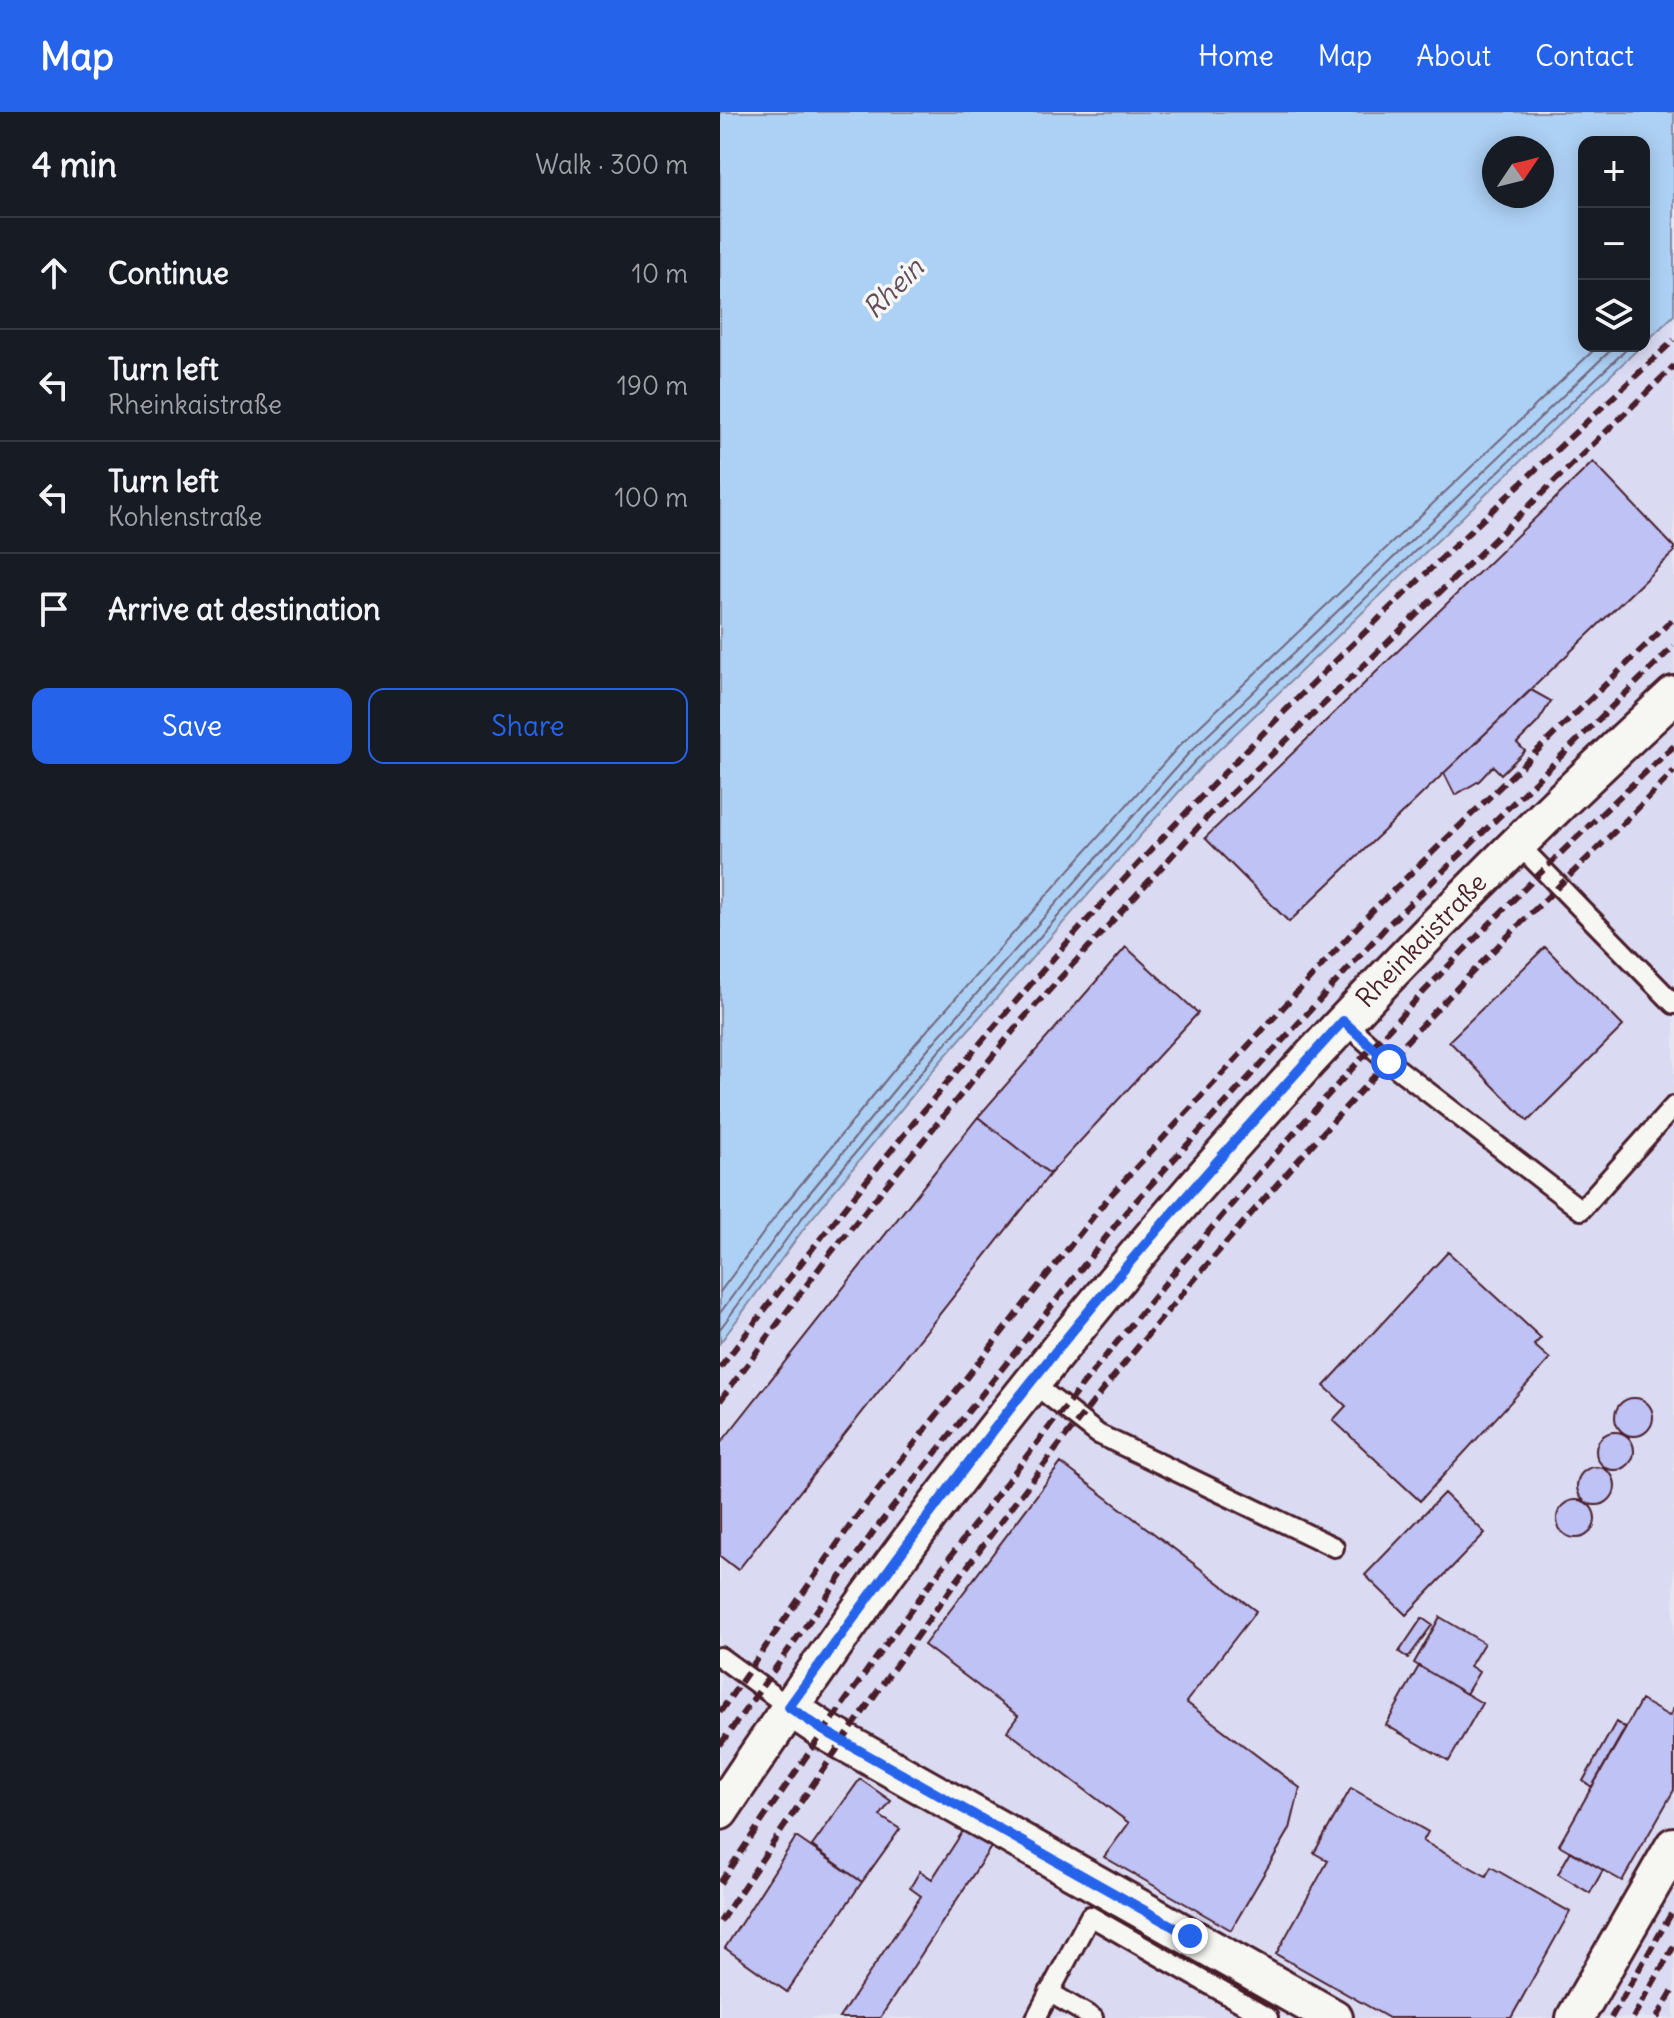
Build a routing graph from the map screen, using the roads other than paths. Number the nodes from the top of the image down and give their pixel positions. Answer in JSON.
{"nodes":[{"id":1,"x":1674,"y":695,"type":"edge"},
{"id":2,"x":1516,"y":842,"type":"junction"},
{"id":3,"x":1674,"y":1004,"type":"edge"},
{"id":4,"x":1343,"y":1021,"type":"junction"},
{"id":5,"x":1674,"y":1106,"type":"edge"},
{"id":6,"x":1031,"y":1382,"type":"junction"},
{"id":7,"x":1334,"y":1547,"type":"dead end"},
{"id":8,"x":720,"y":1657,"type":"edge"},
{"id":9,"x":789,"y":1707,"type":"junction"},
{"id":10,"x":720,"y":1811,"type":"edge"},
{"id":11,"x":1674,"y":1846,"type":"edge"},
{"id":12,"x":1049,"y":1992,"type":"junction"},
{"id":13,"x":1036,"y":2018,"type":"edge"},
{"id":14,"x":1093,"y":2018,"type":"edge"},
{"id":15,"x":1268,"y":2018,"type":"edge"},
{"id":16,"x":1334,"y":2018,"type":"edge"},
{"id":17,"x":1575,"y":2018,"type":"edge"}],
"edges":[{"from":1,"to":2,"type":"street","name":"Rheinkaistraße"},
{"from":2,"to":3,"type":"lane"},
{"from":2,"to":4,"type":"street","name":"Rheinkaistraße"},
{"from":4,"to":5,"type":"lane"},
{"from":4,"to":6,"type":"street","name":"Rheinkaistraße"},
{"from":6,"to":7,"type":"lane"},
{"from":6,"to":9,"type":"street","name":"Rheinkaistraße"},
{"from":8,"to":9,"type":"lane"},
{"from":9,"to":10,"type":"street","name":"Rheinkaistraße"},
{"from":9,"to":16,"type":"street"},
{"from":11,"to":17,"type":"street"},
{"from":12,"to":13,"type":"lane"},
{"from":12,"to":14,"type":"lane"},
{"from":12,"to":15,"type":"lane"}]}
